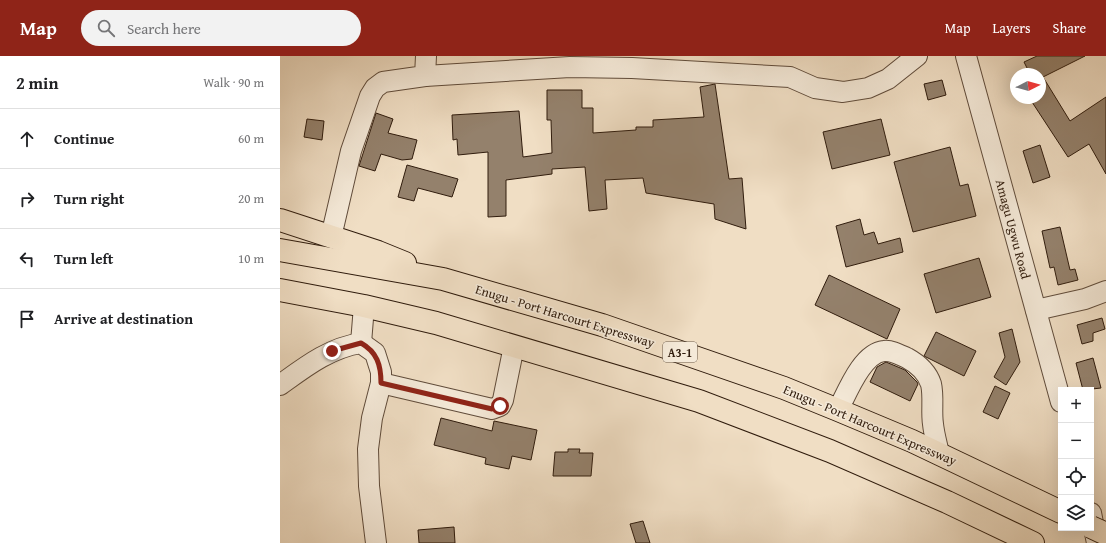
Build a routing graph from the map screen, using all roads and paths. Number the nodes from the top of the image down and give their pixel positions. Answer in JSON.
{"nodes":[{"id":1,"x":426,"y":56,"type":"edge"},
{"id":2,"x":917,"y":56,"type":"edge"},
{"id":3,"x":966,"y":56,"type":"edge"},
{"id":4,"x":425,"y":76,"type":"junction"},
{"id":5,"x":280,"y":220,"type":"edge"},
{"id":6,"x":330,"y":237,"type":"junction"},
{"id":7,"x":280,"y":250,"type":"edge"},
{"id":8,"x":443,"y":279,"type":"junction"},
{"id":9,"x":280,"y":290,"type":"edge"},
{"id":10,"x":1106,"y":291,"type":"edge"},
{"id":11,"x":364,"y":306,"type":"junction"},
{"id":12,"x":1036,"y":310,"type":"junction"},
{"id":13,"x":361,"y":343,"type":"junction"},
{"id":14,"x":514,"y":346,"type":"junction"},
{"id":15,"x":381,"y":383,"type":"junction"},
{"id":16,"x":280,"y":385,"type":"edge"},
{"id":17,"x":1058,"y":391,"type":"edge"},
{"id":18,"x":838,"y":410,"type":"junction"},
{"id":19,"x":939,"y":454,"type":"junction"},
{"id":20,"x":1058,"y":511,"type":"edge"},
{"id":21,"x":1094,"y":528,"type":"edge"},
{"id":22,"x":1094,"y":528,"type":"edge"},
{"id":23,"x":1106,"y":534,"type":"edge"},
{"id":24,"x":376,"y":543,"type":"edge"},
{"id":25,"x":1033,"y":543,"type":"edge"},
{"id":26,"x":1097,"y":543,"type":"edge"}],
"edges":[{"from":1,"to":4,"type":"street"},
{"from":2,"to":4,"type":"street"},
{"from":3,"to":12,"type":"street","name":"Amagu Ugwu Road"},
{"from":4,"to":6,"type":"street"},
{"from":5,"to":6,"type":"highway"},
{"from":6,"to":8,"type":"highway"},
{"from":7,"to":8,"type":"highway","name":"Enugu - Port Harcourt Expressway","number":"A3-1"},
{"from":8,"to":18,"type":"highway","name":"Enugu - Port Harcourt Expressway","number":"A3-1"},
{"from":9,"to":11,"type":"highway"},
{"from":10,"to":12,"type":"street"},
{"from":11,"to":13,"type":"street"},
{"from":11,"to":14,"type":"highway"},
{"from":12,"to":17,"type":"street","name":"Amagu Ugwu Road"},
{"from":13,"to":15,"type":"street"},
{"from":13,"to":16,"type":"street"},
{"from":14,"to":15,"type":"street"},
{"from":14,"to":25,"type":"highway"},
{"from":15,"to":24,"type":"street"},
{"from":18,"to":19,"type":"highway","name":"Enugu - Port Harcourt Expressway","number":"A3-1"},
{"from":18,"to":19,"type":"street"},
{"from":19,"to":20,"type":"highway","name":"Enugu - Port Harcourt Expressway","number":"A3-1"},
{"from":21,"to":26,"type":"street"},
{"from":22,"to":23,"type":"highway","bridge":true}]}
